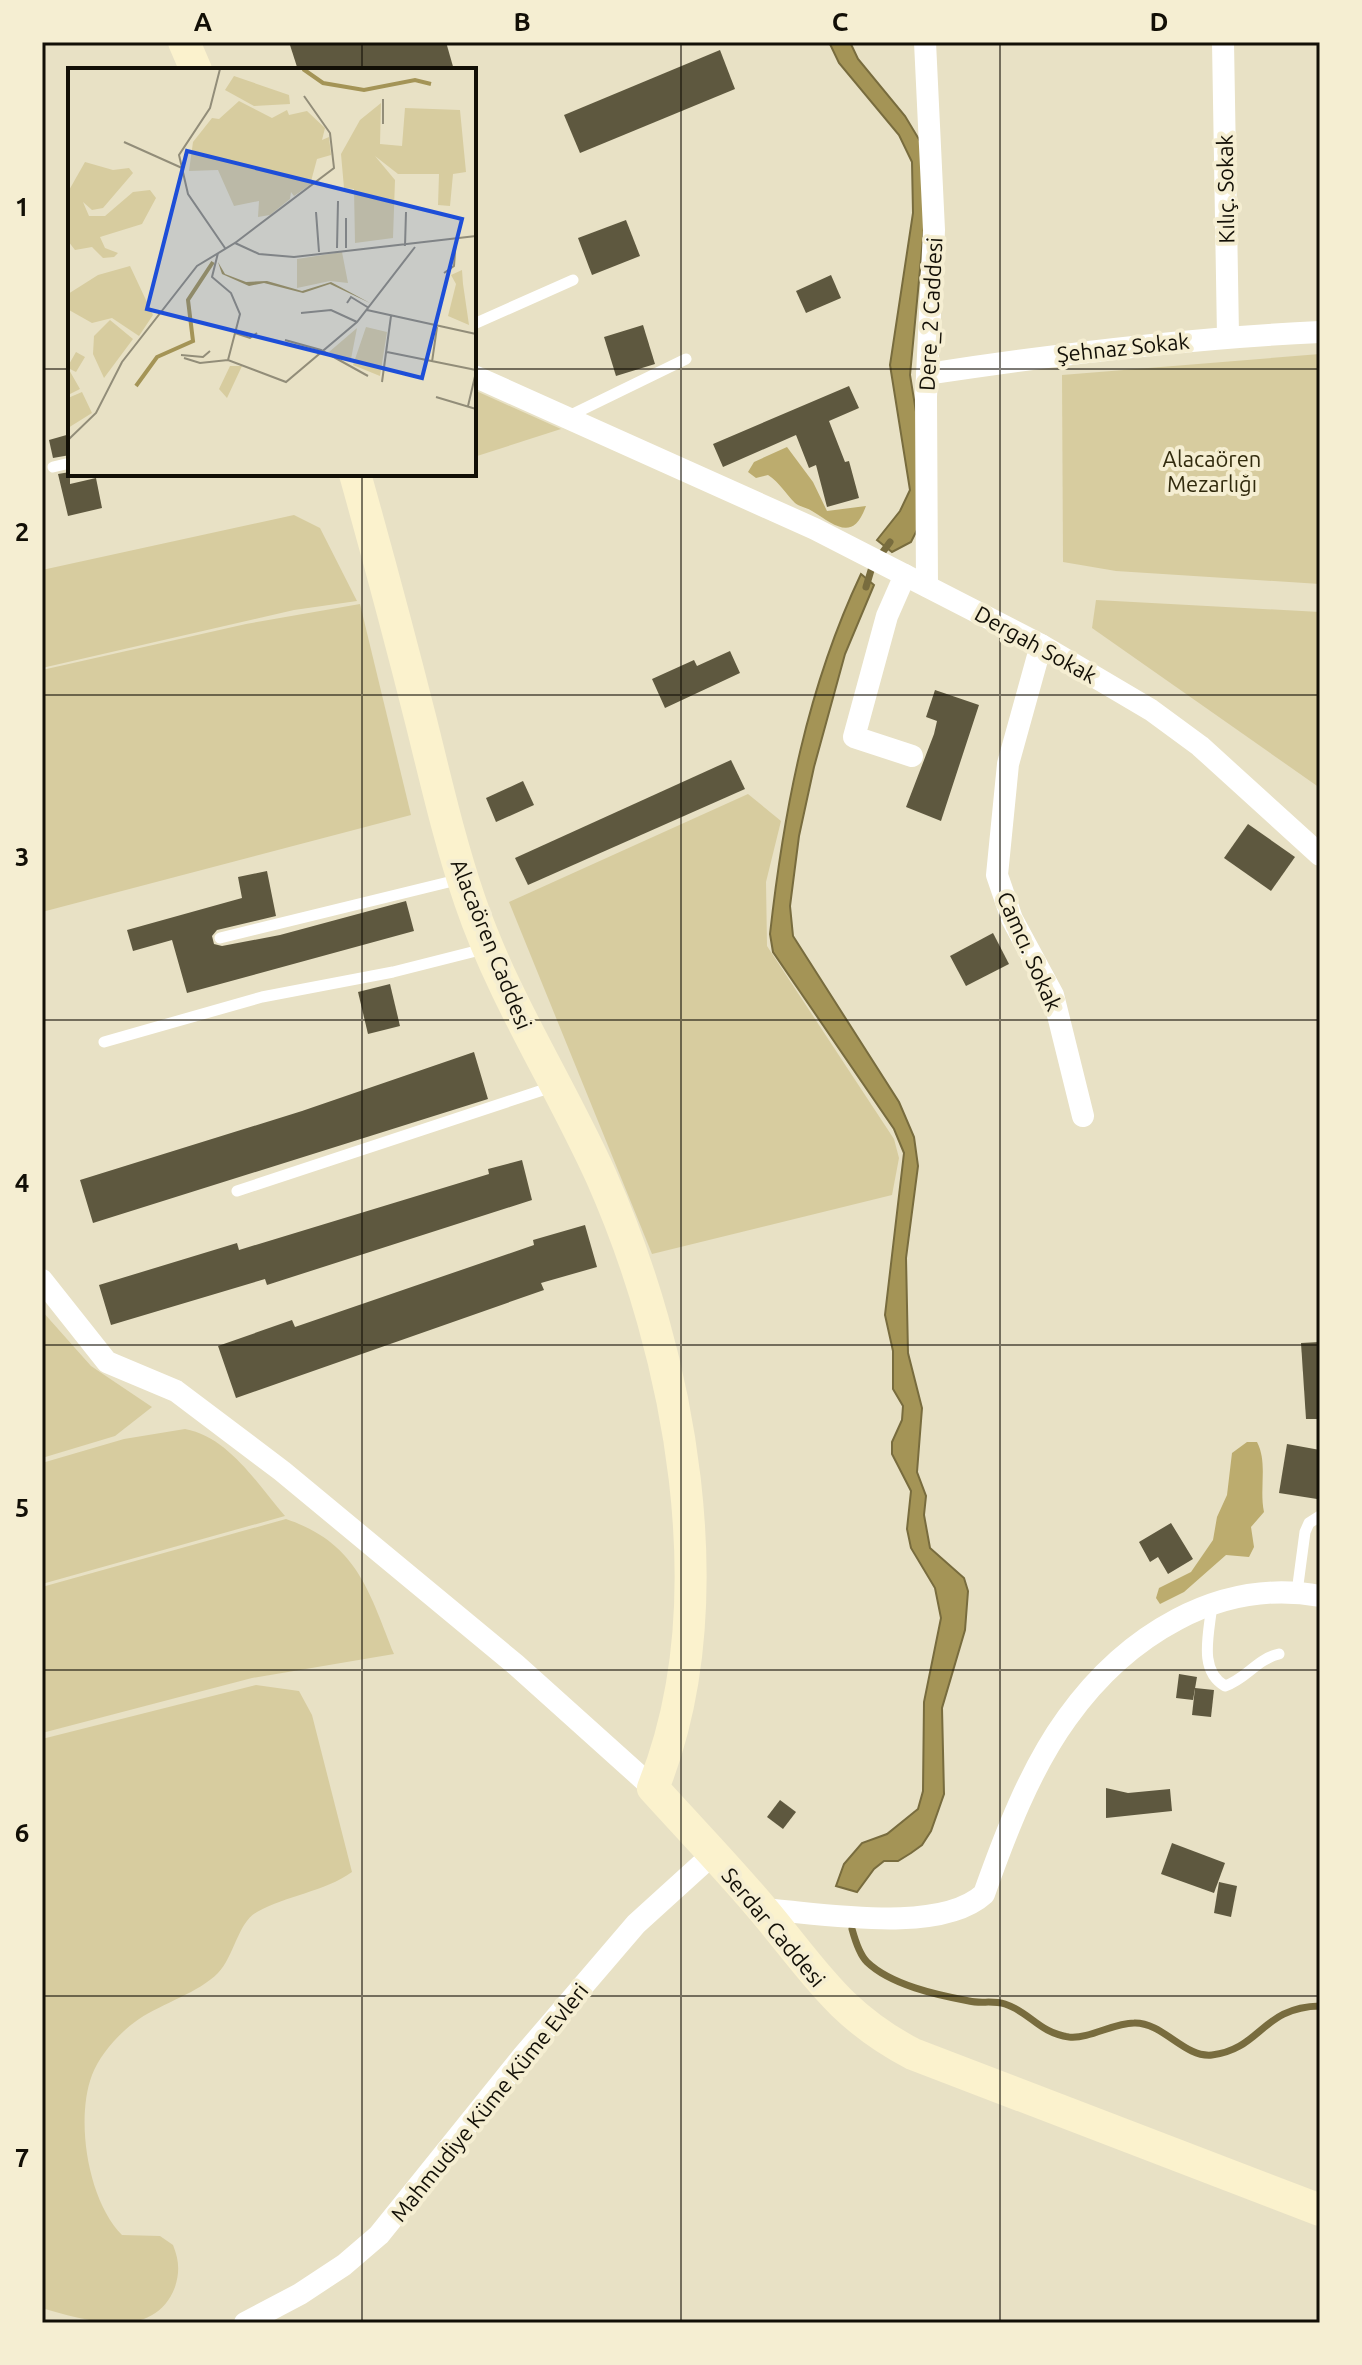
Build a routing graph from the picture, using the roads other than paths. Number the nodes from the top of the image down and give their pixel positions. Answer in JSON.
{"nodes":[{"id":1,"x":184,"y":42,"type":"edge"},
{"id":2,"x":925,"y":42,"type":"edge"},
{"id":3,"x":1223,"y":42,"type":"edge"},
{"id":4,"x":195,"y":68,"type":"edge"},
{"id":5,"x":573,"y":280,"type":"dead end"},
{"id":6,"x":476,"y":323,"type":"edge"},
{"id":7,"x":1320,"y":332,"type":"edge"},
{"id":8,"x":1228,"y":336,"type":"junction"},
{"id":9,"x":686,"y":359,"type":"dead end"},
{"id":10,"x":927,"y":374,"type":"junction"},
{"id":11,"x":476,"y":377,"type":"edge"},
{"id":12,"x":565,"y":418,"type":"junction"},
{"id":13,"x":68,"y":463,"type":"edge"},
{"id":14,"x":53,"y":467,"type":"dead end"},
{"id":15,"x":356,"y":476,"type":"edge"},
{"id":16,"x":901,"y":573,"type":"junction"},
{"id":17,"x":927,"y":586,"type":"junction"},
{"id":18,"x":1041,"y":645,"type":"junction"},
{"id":19,"x":912,"y":756,"type":"dead end"},
{"id":20,"x":1320,"y":855,"type":"edge"},
{"id":21,"x":463,"y":878,"type":"junction"},
{"id":22,"x":220,"y":938,"type":"dead end"},
{"id":23,"x":489,"y":948,"type":"junction"},
{"id":24,"x":104,"y":1042,"type":"dead end"},
{"id":25,"x":555,"y":1086,"type":"junction"},
{"id":26,"x":1083,"y":1116,"type":"dead end"},
{"id":27,"x":237,"y":1191,"type":"dead end"},
{"id":28,"x":42,"y":1280,"type":"edge"},
{"id":29,"x":1320,"y":1516,"type":"edge"},
{"id":30,"x":1297,"y":1592,"type":"junction"},
{"id":31,"x":1320,"y":1596,"type":"edge"},
{"id":32,"x":1212,"y":1603,"type":"junction"},
{"id":33,"x":1279,"y":1654,"type":"dead end"},
{"id":34,"x":653,"y":1788,"type":"junction"},
{"id":35,"x":712,"y":1855,"type":"junction"},
{"id":36,"x":762,"y":1909,"type":"junction"},
{"id":37,"x":1320,"y":2210,"type":"edge"},
{"id":38,"x":245,"y":2323,"type":"edge"}],
"edges":[{"from":1,"to":4,"type":"street"},
{"from":2,"to":10,"type":"street","name":"Dere_2 Caddesi"},
{"from":3,"to":8,"type":"street","name":"Kılıç. Sokak"},
{"from":5,"to":6,"type":"lane"},
{"from":7,"to":8,"type":"street","name":"Şehnaz Sokak"},
{"from":8,"to":10,"type":"street","name":"Şehnaz Sokak"},
{"from":9,"to":12,"type":"lane"},
{"from":10,"to":17,"type":"street","name":"Dere_2 Caddesi"},
{"from":11,"to":12,"type":"street"},
{"from":12,"to":16,"type":"street","name":"Dergah Sokak"},
{"from":13,"to":14,"type":"lane"},
{"from":15,"to":21,"type":"street","name":"Alacaören Caddesi"},
{"from":16,"to":17,"type":"street","name":"Dergah Sokak"},
{"from":16,"to":19,"type":"street"},
{"from":17,"to":18,"type":"street","name":"Dergah Sokak"},
{"from":18,"to":20,"type":"street","name":"Dergah Sokak"},
{"from":18,"to":26,"type":"street","name":"Camcı. Sokak"},
{"from":21,"to":22,"type":"lane"},
{"from":21,"to":23,"type":"street","name":"Alacaören Caddesi"},
{"from":23,"to":24,"type":"lane"},
{"from":23,"to":25,"type":"street","name":"Alacaören Caddesi"},
{"from":25,"to":27,"type":"lane"},
{"from":25,"to":34,"type":"street","name":"Alacaören Caddesi"},
{"from":28,"to":34,"type":"street"},
{"from":29,"to":30,"type":"lane"},
{"from":30,"to":31,"type":"street"},
{"from":30,"to":32,"type":"street"},
{"from":32,"to":33,"type":"lane"},
{"from":32,"to":36,"type":"street"},
{"from":34,"to":35,"type":"street","name":"Serdar Caddesi"},
{"from":35,"to":36,"type":"street","name":"Serdar Caddesi"},
{"from":35,"to":38,"type":"street","name":"Mahmudiye Küme Küme Evleri"},
{"from":36,"to":37,"type":"street","name":"Serdar Caddesi"}]}
